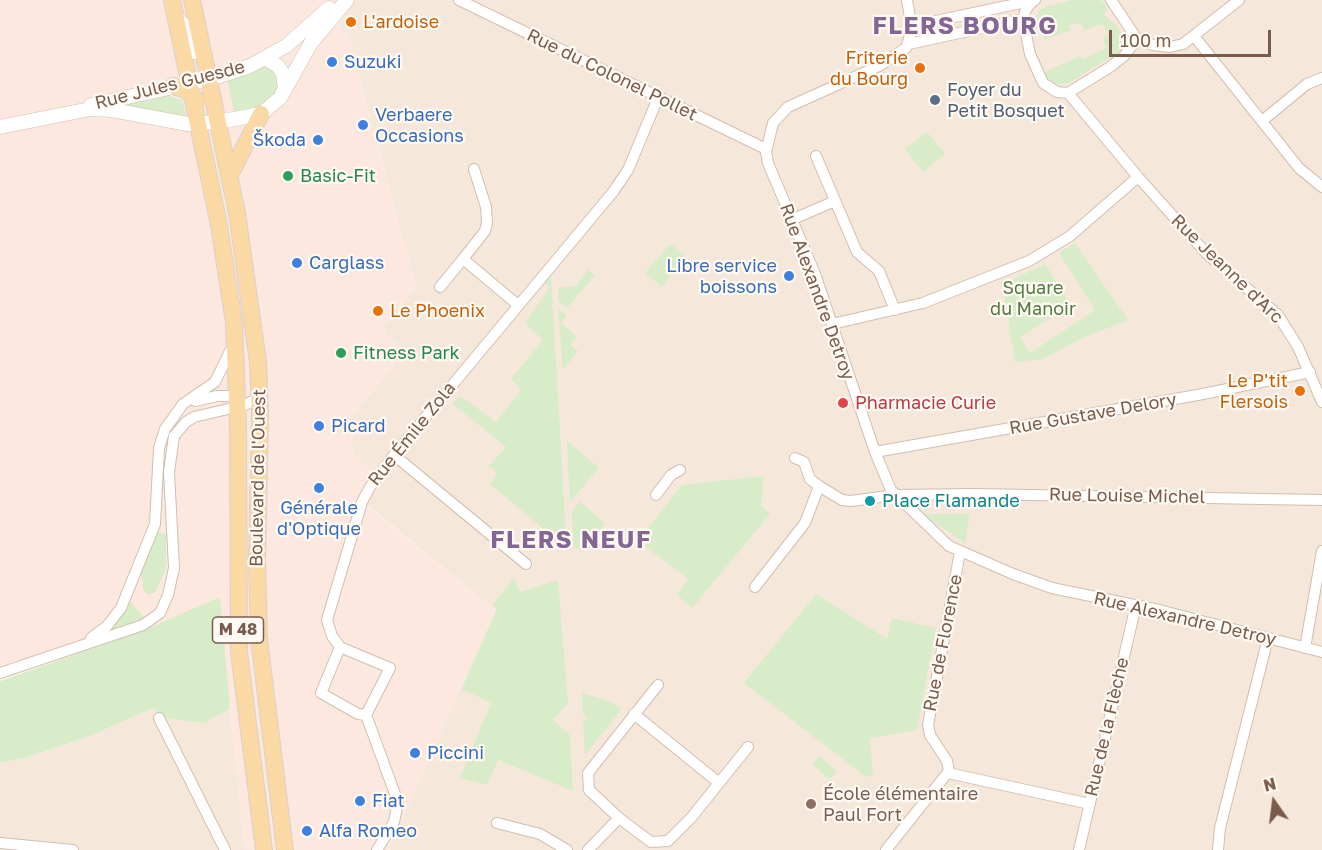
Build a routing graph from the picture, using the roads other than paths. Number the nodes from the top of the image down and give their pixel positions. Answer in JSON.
{"nodes":[{"id":1,"x":172,"y":0,"type":"edge"},
{"id":2,"x":192,"y":0,"type":"edge"},
{"id":3,"x":341,"y":0,"type":"edge"},
{"id":4,"x":347,"y":0,"type":"edge"},
{"id":5,"x":459,"y":0,"type":"edge"},
{"id":6,"x":907,"y":0,"type":"edge"},
{"id":7,"x":1035,"y":0,"type":"edge"},
{"id":8,"x":1111,"y":0,"type":"edge"},
{"id":9,"x":1239,"y":0,"type":"edge"},
{"id":10,"x":1023,"y":19,"type":"junction"},
{"id":11,"x":912,"y":26,"type":"junction"},
{"id":12,"x":1194,"y":36,"type":"junction"},
{"id":13,"x":1137,"y":39,"type":"junction"},
{"id":14,"x":909,"y":44,"type":"junction"},
{"id":15,"x":265,"y":58,"type":"junction"},
{"id":16,"x":1322,"y":78,"type":"edge"},
{"id":17,"x":199,"y":84,"type":"junction"},
{"id":18,"x":173,"y":86,"type":"joint"},
{"id":19,"x":285,"y":90,"type":"junction"},
{"id":20,"x":1068,"y":93,"type":"junction"},
{"id":21,"x":658,"y":98,"type":"junction"},
{"id":22,"x":75,"y":111,"type":"junction"},
{"id":23,"x":261,"y":114,"type":"junction"},
{"id":24,"x":210,"y":119,"type":"junction"},
{"id":25,"x":1262,"y":121,"type":"junction"},
{"id":26,"x":0,"y":127,"type":"edge"},
{"id":27,"x":766,"y":149,"type":"junction"},
{"id":28,"x":816,"y":156,"type":"dead end"},
{"id":29,"x":474,"y":169,"type":"dead end"},
{"id":30,"x":230,"y":175,"type":"junction"},
{"id":31,"x":1138,"y":177,"type":"junction"},
{"id":32,"x":1322,"y":187,"type":"edge"},
{"id":33,"x":835,"y":201,"type":"junction"},
{"id":34,"x":791,"y":220,"type":"junction"},
{"id":35,"x":463,"y":259,"type":"junction"},
{"id":36,"x":440,"y":287,"type":"dead end"},
{"id":37,"x":518,"y":305,"type":"junction"},
{"id":38,"x":895,"y":310,"type":"junction"},
{"id":39,"x":253,"y":318,"type":"junction"},
{"id":40,"x":832,"y":324,"type":"junction"},
{"id":41,"x":235,"y":341,"type":"junction"},
{"id":42,"x":1310,"y":372,"type":"junction"},
{"id":43,"x":245,"y":401,"type":"junction"},
{"id":44,"x":1322,"y":402,"type":"edge"},
{"id":45,"x":175,"y":413,"type":"junction"},
{"id":46,"x":875,"y":452,"type":"junction"},
{"id":47,"x":394,"y":455,"type":"junction"},
{"id":48,"x":795,"y":458,"type":"dead end"},
{"id":49,"x":680,"y":470,"type":"dead end"},
{"id":50,"x":819,"y":486,"type":"junction"},
{"id":51,"x":656,"y":495,"type":"dead end"},
{"id":52,"x":895,"y":495,"type":"junction"},
{"id":53,"x":1322,"y":500,"type":"edge"},
{"id":54,"x":1322,"y":551,"type":"edge"},
{"id":55,"x":960,"y":552,"type":"junction"},
{"id":56,"x":526,"y":564,"type":"dead end"},
{"id":57,"x":754,"y":587,"type":"dead end"},
{"id":58,"x":1136,"y":605,"type":"junction"},
{"id":59,"x":1268,"y":638,"type":"junction"},
{"id":60,"x":78,"y":645,"type":"junction"},
{"id":61,"x":340,"y":647,"type":"junction"},
{"id":62,"x":1305,"y":648,"type":"junction"},
{"id":63,"x":1322,"y":652,"type":"edge"},
{"id":64,"x":0,"y":673,"type":"edge"},
{"id":65,"x":658,"y":685,"type":"dead end"},
{"id":66,"x":634,"y":714,"type":"junction"},
{"id":67,"x":366,"y":716,"type":"junction"},
{"id":68,"x":159,"y":718,"type":"dead end"},
{"id":69,"x":748,"y":747,"type":"dead end"},
{"id":70,"x":948,"y":773,"type":"junction"},
{"id":71,"x":719,"y":783,"type":"junction"},
{"id":72,"x":1090,"y":804,"type":"junction"},
{"id":73,"x":619,"y":818,"type":"junction"},
{"id":74,"x":497,"y":823,"type":"dead end"},
{"id":75,"x":0,"y":843,"type":"edge"},
{"id":76,"x":73,"y":850,"type":"edge"},
{"id":77,"x":225,"y":850,"type":"edge"},
{"id":78,"x":264,"y":850,"type":"edge"},
{"id":79,"x":285,"y":850,"type":"edge"},
{"id":80,"x":377,"y":850,"type":"edge"},
{"id":81,"x":567,"y":850,"type":"edge"},
{"id":82,"x":588,"y":850,"type":"edge"},
{"id":83,"x":886,"y":850,"type":"edge"},
{"id":84,"x":1079,"y":850,"type":"edge"},
{"id":85,"x":1218,"y":850,"type":"edge"}],
"edges":[{"from":1,"to":17,"type":"main road","name":"Boulevard de l'Ouest","number":"M 48"},
{"from":2,"to":17,"type":"main road","name":"Boulevard de l'Ouest","number":"M 48"},
{"from":3,"to":15,"type":"street","name":"Rue Jules Guesde"},
{"from":4,"to":19,"type":"street"},
{"from":5,"to":21,"type":"street","name":"Rue du Colonel Pollet"},
{"from":6,"to":11,"type":"street"},
{"from":7,"to":10,"type":"street"},
{"from":7,"to":11,"type":"street"},
{"from":8,"to":13,"type":"street"},
{"from":9,"to":12,"type":"street"},
{"from":10,"to":14,"type":"street"},
{"from":10,"to":20,"type":"street","name":"Rue Jeanne d'Arc"},
{"from":11,"to":14,"type":"street"},
{"from":12,"to":13,"type":"street"},
{"from":12,"to":25,"type":"street"},
{"from":13,"to":20,"type":"street"},
{"from":14,"to":27,"type":"street"},
{"from":15,"to":17,"type":"street","name":"Rue Jules Guesde"},
{"from":15,"to":19,"type":"street","name":"Rue Jules Guesde"},
{"from":16,"to":25,"type":"street"},
{"from":17,"to":18,"type":"main road"},
{"from":17,"to":24,"type":"main road","name":"Boulevard de l'Ouest","number":"M 48"},
{"from":17,"to":24,"type":"main road","number":"M 48"},
{"from":18,"to":22,"type":"street","name":"Rue Jules Guesde"},
{"from":19,"to":23,"type":"street"},
{"from":20,"to":31,"type":"street","name":"Rue Jeanne d'Arc"},
{"from":21,"to":27,"type":"street","name":"Rue du Colonel Pollet"},
{"from":21,"to":37,"type":"street","name":"Rue Émile Zola"},
{"from":22,"to":24,"type":"street","name":"Rue Jules Guesde"},
{"from":22,"to":26,"type":"street","name":"Rue Jules Guesde"},
{"from":23,"to":24,"type":"street"},
{"from":23,"to":30,"type":"main road"},
{"from":24,"to":30,"type":"main road","name":"Boulevard de l'Ouest","number":"M 48"},
{"from":24,"to":39,"type":"main road","number":"M 48"},
{"from":24,"to":41,"type":"main road","name":"Boulevard de l'Ouest","number":"M 48"},
{"from":25,"to":32,"type":"street"},
{"from":27,"to":34,"type":"street","name":"Rue Alexandre Detroy"},
{"from":28,"to":33,"type":"street"},
{"from":29,"to":35,"type":"street"},
{"from":30,"to":39,"type":"main road","name":"Boulevard de l'Ouest","number":"M 48"},
{"from":31,"to":38,"type":"street"},
{"from":31,"to":42,"type":"street","name":"Rue Jeanne d'Arc"},
{"from":33,"to":34,"type":"street"},
{"from":33,"to":38,"type":"street"},
{"from":34,"to":40,"type":"street","name":"Rue Alexandre Detroy"},
{"from":35,"to":36,"type":"street"},
{"from":35,"to":37,"type":"street"},
{"from":37,"to":47,"type":"street","name":"Rue Émile Zola"},
{"from":38,"to":40,"type":"street"},
{"from":39,"to":43,"type":"main road","name":"Boulevard de l'Ouest","number":"M 48"},
{"from":40,"to":46,"type":"street","name":"Rue Alexandre Detroy"},
{"from":41,"to":43,"type":"main road","name":"Boulevard de l'Ouest","number":"M 48"},
{"from":41,"to":45,"type":"street"},
{"from":42,"to":44,"type":"street","name":"Rue Jeanne d'Arc"},
{"from":42,"to":46,"type":"street","name":"Rue Gustave Delory"},
{"from":43,"to":45,"type":"street","name":"Boulevard de l'Ouest"},
{"from":43,"to":60,"type":"street"},
{"from":43,"to":78,"type":"main road","name":"Boulevard de l'Ouest","number":"M 48"},
{"from":43,"to":79,"type":"main road","name":"Boulevard de l'Ouest","number":"M 48"},
{"from":45,"to":60,"type":"street"},
{"from":46,"to":52,"type":"street","name":"Rue Alexandre Detroy"},
{"from":47,"to":56,"type":"street"},
{"from":47,"to":61,"type":"street","name":"Rue Émile Zola"},
{"from":48,"to":50,"type":"street"},
{"from":49,"to":51,"type":"street"},
{"from":50,"to":52,"type":"street","name":"Rue Louise Michel"},
{"from":50,"to":57,"type":"street"},
{"from":52,"to":53,"type":"street","name":"Rue Louise Michel"},
{"from":52,"to":55,"type":"street","name":"Rue Alexandre Detroy"},
{"from":54,"to":62,"type":"street"},
{"from":55,"to":58,"type":"street","name":"Rue Alexandre Detroy"},
{"from":55,"to":70,"type":"street","name":"Rue de Florence"},
{"from":58,"to":59,"type":"street","name":"Rue Alexandre Detroy"},
{"from":58,"to":72,"type":"street","name":"Rue de la Flèche"},
{"from":59,"to":62,"type":"street","name":"Rue Alexandre Detroy"},
{"from":59,"to":85,"type":"street"},
{"from":60,"to":64,"type":"street"},
{"from":61,"to":67,"type":"street"},
{"from":61,"to":67,"type":"street"},
{"from":62,"to":63,"type":"street","name":"Rue Alexandre Detroy"},
{"from":65,"to":66,"type":"street"},
{"from":66,"to":71,"type":"street"},
{"from":66,"to":73,"type":"street"},
{"from":67,"to":80,"type":"street"},
{"from":68,"to":77,"type":"street"},
{"from":69,"to":71,"type":"street"},
{"from":70,"to":72,"type":"street"},
{"from":70,"to":83,"type":"street"},
{"from":71,"to":73,"type":"street"},
{"from":72,"to":84,"type":"street","name":"Rue de la Flèche"},
{"from":73,"to":82,"type":"street"},
{"from":74,"to":81,"type":"street"},
{"from":75,"to":76,"type":"street"}]}
